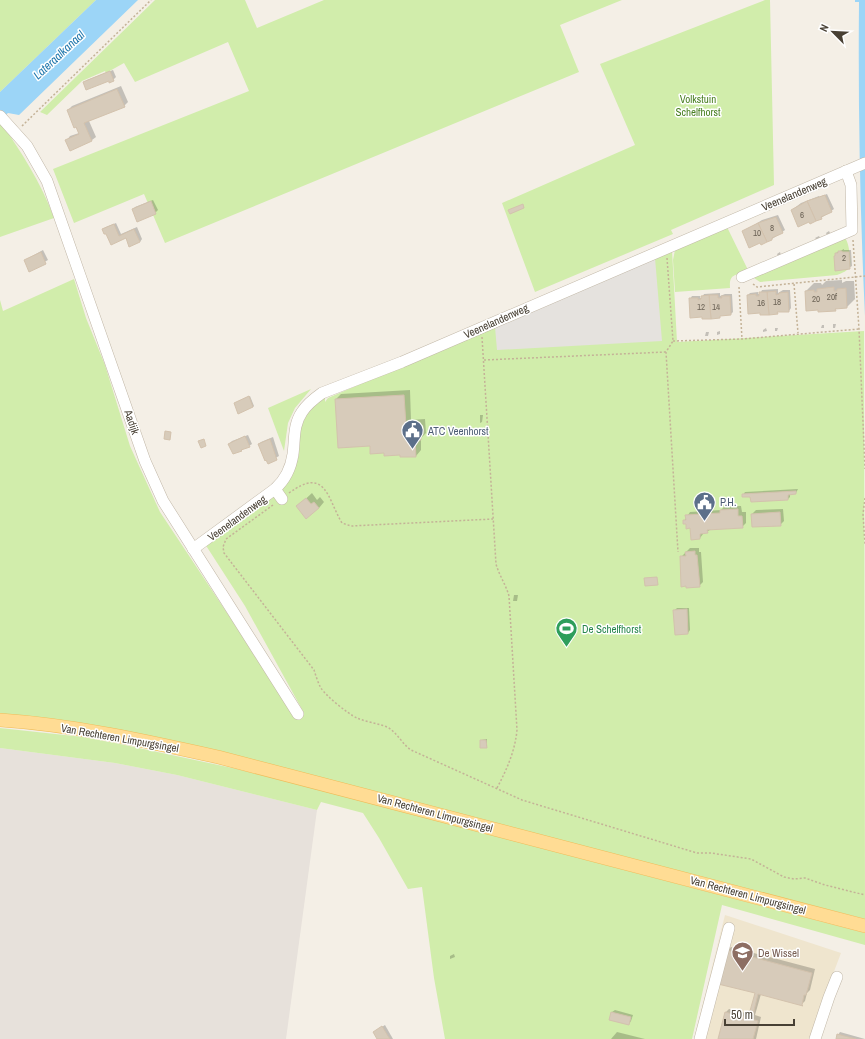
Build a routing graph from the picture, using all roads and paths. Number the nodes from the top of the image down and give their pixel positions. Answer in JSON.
{"nodes":[{"id":1,"x":151,"y":0,"type":"edge"},
{"id":2,"x":0,"y":116,"type":"edge"},
{"id":3,"x":13,"y":129,"type":"junction"},
{"id":4,"x":855,"y":168,"type":"edge"},
{"id":5,"x":852,"y":230,"type":"junction"},
{"id":6,"x":667,"y":248,"type":"junction"},
{"id":7,"x":855,"y":276,"type":"junction"},
{"id":8,"x":865,"y":276,"type":"edge"},
{"id":9,"x":742,"y":277,"type":"junction"},
{"id":10,"x":794,"y":284,"type":"junction"},
{"id":11,"x":482,"y":328,"type":"junction"},
{"id":12,"x":859,"y":329,"type":"junction"},
{"id":13,"x":798,"y":333,"type":"junction"},
{"id":14,"x":742,"y":339,"type":"junction"},
{"id":15,"x":673,"y":341,"type":"junction"},
{"id":16,"x":666,"y":352,"type":"junction"},
{"id":17,"x":484,"y":360,"type":"junction"},
{"id":18,"x":865,"y":469,"type":"edge"},
{"id":19,"x":275,"y":489,"type":"junction"},
{"id":20,"x":865,"y":498,"type":"edge"},
{"id":21,"x":282,"y":499,"type":"junction"},
{"id":22,"x":493,"y":519,"type":"junction"},
{"id":23,"x":865,"y":544,"type":"edge"},
{"id":24,"x":194,"y":549,"type":"junction"},
{"id":25,"x":678,"y":552,"type":"dead end"},
{"id":26,"x":298,"y":714,"type":"dead end"},
{"id":27,"x":0,"y":720,"type":"edge"},
{"id":28,"x":497,"y":788,"type":"junction"},
{"id":29,"x":865,"y":895,"type":"edge"},
{"id":30,"x":865,"y":926,"type":"edge"},
{"id":31,"x":729,"y":928,"type":"dead end"},
{"id":32,"x":837,"y":978,"type":"dead end"},
{"id":33,"x":700,"y":1039,"type":"edge"},
{"id":34,"x":815,"y":1039,"type":"edge"}],
"edges":[{"from":1,"to":3,"type":"path"},
{"from":2,"to":3,"type":"street","name":"Aadijk"},
{"from":3,"to":24,"type":"street","name":"Aadijk"},
{"from":4,"to":5,"type":"street"},
{"from":4,"to":6,"type":"street","name":"Veenelandenweg"},
{"from":5,"to":7,"type":"path"},
{"from":5,"to":9,"type":"street"},
{"from":6,"to":11,"type":"street","name":"Veenelandenweg"},
{"from":6,"to":15,"type":"path"},
{"from":7,"to":8,"type":"path"},
{"from":7,"to":10,"type":"path"},
{"from":7,"to":12,"type":"path"},
{"from":9,"to":10,"type":"path"},
{"from":9,"to":14,"type":"path"},
{"from":10,"to":13,"type":"path"},
{"from":11,"to":17,"type":"path"},
{"from":11,"to":19,"type":"street","name":"Veenelandenweg"},
{"from":12,"to":13,"type":"path"},
{"from":12,"to":18,"type":"path"},
{"from":13,"to":14,"type":"path"},
{"from":14,"to":15,"type":"path"},
{"from":15,"to":16,"type":"path"},
{"from":16,"to":17,"type":"path"},
{"from":16,"to":25,"type":"path"},
{"from":17,"to":22,"type":"path"},
{"from":19,"to":21,"type":"street"},
{"from":19,"to":24,"type":"street","name":"Veenelandenweg"},
{"from":20,"to":23,"type":"path"},
{"from":21,"to":22,"type":"path"},
{"from":21,"to":28,"type":"path"},
{"from":22,"to":28,"type":"path"},
{"from":24,"to":26,"type":"street","name":"Aadijk"},
{"from":27,"to":30,"type":"main road","name":"Van Rechteren Limpurgsingel"},
{"from":28,"to":29,"type":"path"},
{"from":31,"to":33,"type":"street"},
{"from":32,"to":34,"type":"street"}]}
